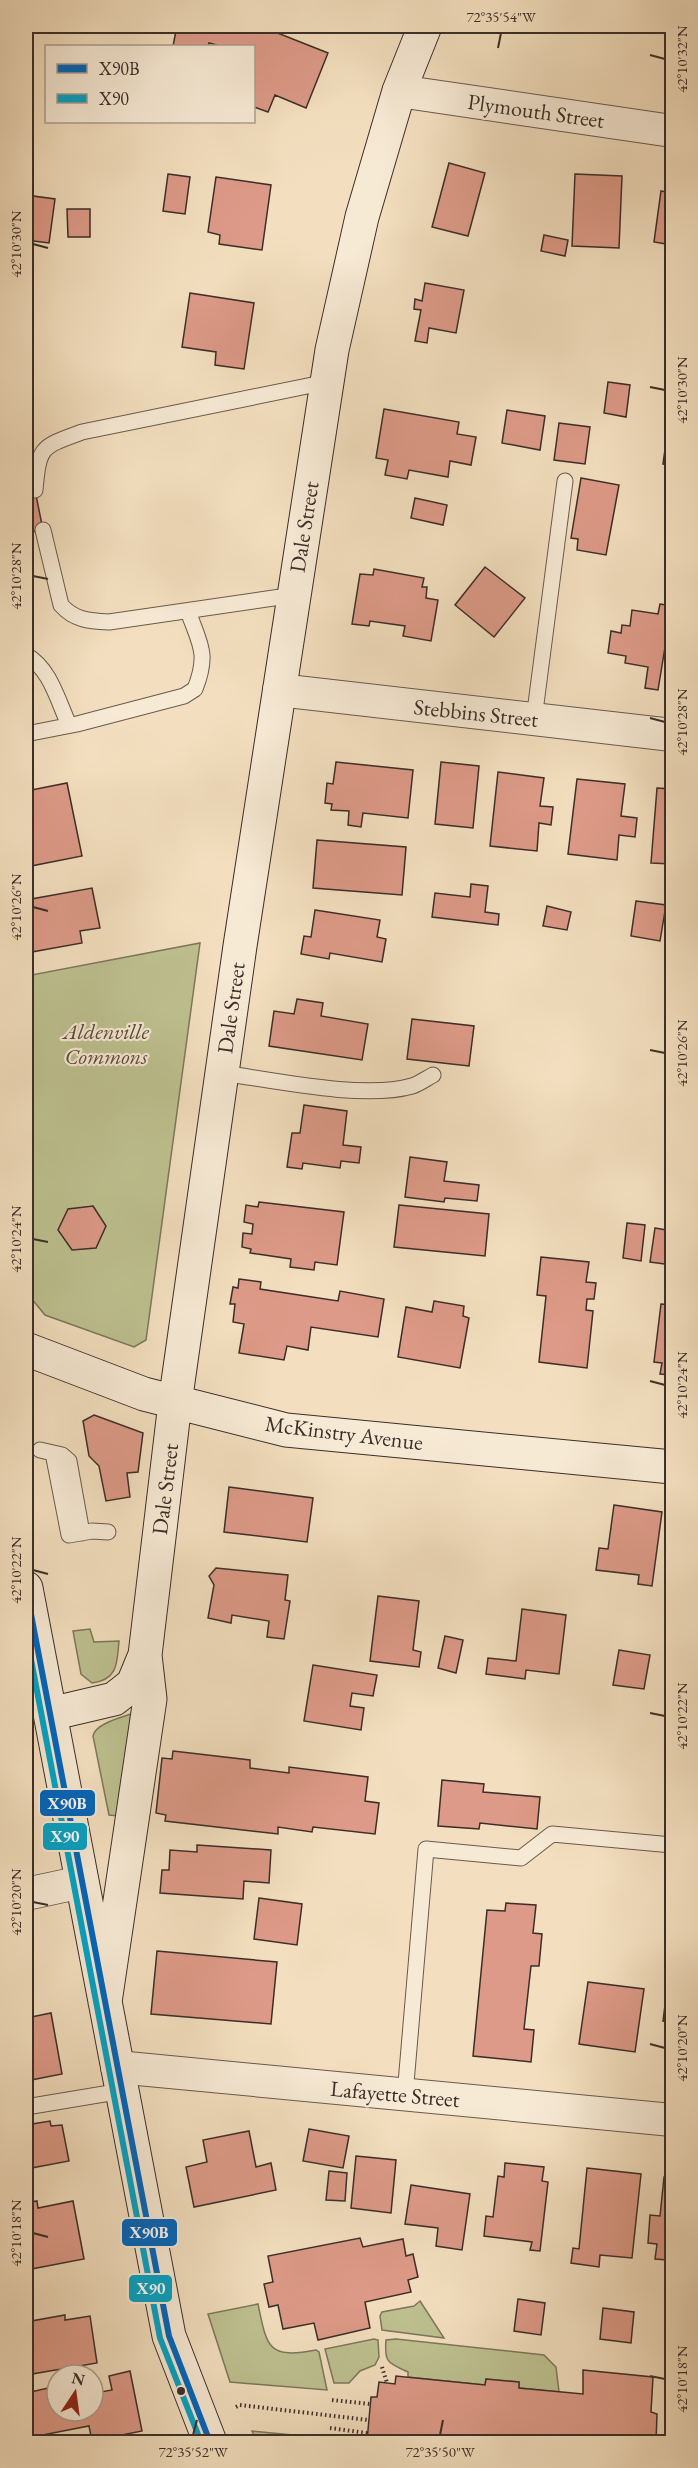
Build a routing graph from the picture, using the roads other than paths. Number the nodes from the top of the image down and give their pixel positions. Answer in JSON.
{"nodes":[{"id":1,"x":425,"y":26,"type":"edge"},
{"id":2,"x":399,"y":92,"type":"junction"},
{"id":3,"x":672,"y":131,"type":"edge"},
{"id":4,"x":327,"y":382,"type":"junction"},
{"id":5,"x":565,"y":481,"type":"dead end"},
{"id":6,"x":35,"y":490,"type":"dead end"},
{"id":7,"x":43,"y":530,"type":"dead end"},
{"id":8,"x":294,"y":595,"type":"junction"},
{"id":9,"x":188,"y":611,"type":"junction"},
{"id":10,"x":26,"y":654,"type":"edge"},
{"id":11,"x":279,"y":690,"type":"junction"},
{"id":12,"x":534,"y":719,"type":"junction"},
{"id":13,"x":69,"y":725,"type":"junction"},
{"id":14,"x":26,"y":734,"type":"edge"},
{"id":15,"x":672,"y":735,"type":"edge"},
{"id":16,"x":222,"y":1073,"type":"junction"},
{"id":17,"x":433,"y":1075,"type":"dead end"},
{"id":18,"x":26,"y":1349,"type":"edge"},
{"id":19,"x":175,"y":1403,"type":"junction"},
{"id":20,"x":47,"y":1452,"type":"dead end"},
{"id":21,"x":672,"y":1467,"type":"edge"},
{"id":22,"x":108,"y":1532,"type":"dead end"},
{"id":23,"x":26,"y":1588,"type":"edge"},
{"id":24,"x":31,"y":1649,"type":"edge"},
{"id":25,"x":145,"y":1655,"type":"junction"},
{"id":26,"x":50,"y":1714,"type":"junction"},
{"id":27,"x":672,"y":1845,"type":"edge"},
{"id":28,"x":82,"y":1882,"type":"junction"},
{"id":29,"x":26,"y":1894,"type":"edge"},
{"id":30,"x":105,"y":2002,"type":"junction"},
{"id":31,"x":120,"y":2079,"type":"junction"},
{"id":32,"x":405,"y":2095,"type":"junction"},
{"id":33,"x":26,"y":2107,"type":"edge"},
{"id":34,"x":672,"y":2120,"type":"edge"},
{"id":35,"x":210,"y":2442,"type":"edge"}],
"edges":[{"from":1,"to":2,"type":"street","name":"Dale Street"},
{"from":2,"to":3,"type":"street","name":"Plymouth Street"},
{"from":2,"to":4,"type":"street","name":"Dale Street"},
{"from":4,"to":6,"type":"lane"},
{"from":4,"to":8,"type":"street","name":"Dale Street"},
{"from":5,"to":12,"type":"lane"},
{"from":7,"to":9,"type":"lane"},
{"from":8,"to":9,"type":"lane"},
{"from":8,"to":11,"type":"street","name":"Dale Street"},
{"from":9,"to":13,"type":"lane"},
{"from":10,"to":13,"type":"lane"},
{"from":11,"to":12,"type":"street","name":"Stebbins Street"},
{"from":11,"to":16,"type":"street","name":"Dale Street"},
{"from":12,"to":15,"type":"street","name":"Stebbins Street"},
{"from":13,"to":14,"type":"lane"},
{"from":16,"to":17,"type":"lane"},
{"from":16,"to":19,"type":"street","name":"Dale Street"},
{"from":18,"to":19,"type":"street","name":"McKinstry Avenue"},
{"from":19,"to":21,"type":"street","name":"McKinstry Avenue"},
{"from":19,"to":25,"type":"street","name":"Dale Street"},
{"from":20,"to":22,"type":"lane"},
{"from":23,"to":24,"type":"street"},
{"from":24,"to":26,"type":"street"},
{"from":25,"to":26,"type":"street"},
{"from":25,"to":30,"type":"street","name":"Dale Street"},
{"from":26,"to":28,"type":"street"},
{"from":27,"to":32,"type":"lane"},
{"from":28,"to":29,"type":"street"},
{"from":28,"to":30,"type":"street"},
{"from":30,"to":31,"type":"street"},
{"from":31,"to":32,"type":"street","name":"Lafayette Street"},
{"from":31,"to":33,"type":"lane"},
{"from":31,"to":35,"type":"street"},
{"from":32,"to":34,"type":"street","name":"Lafayette Street"}]}
